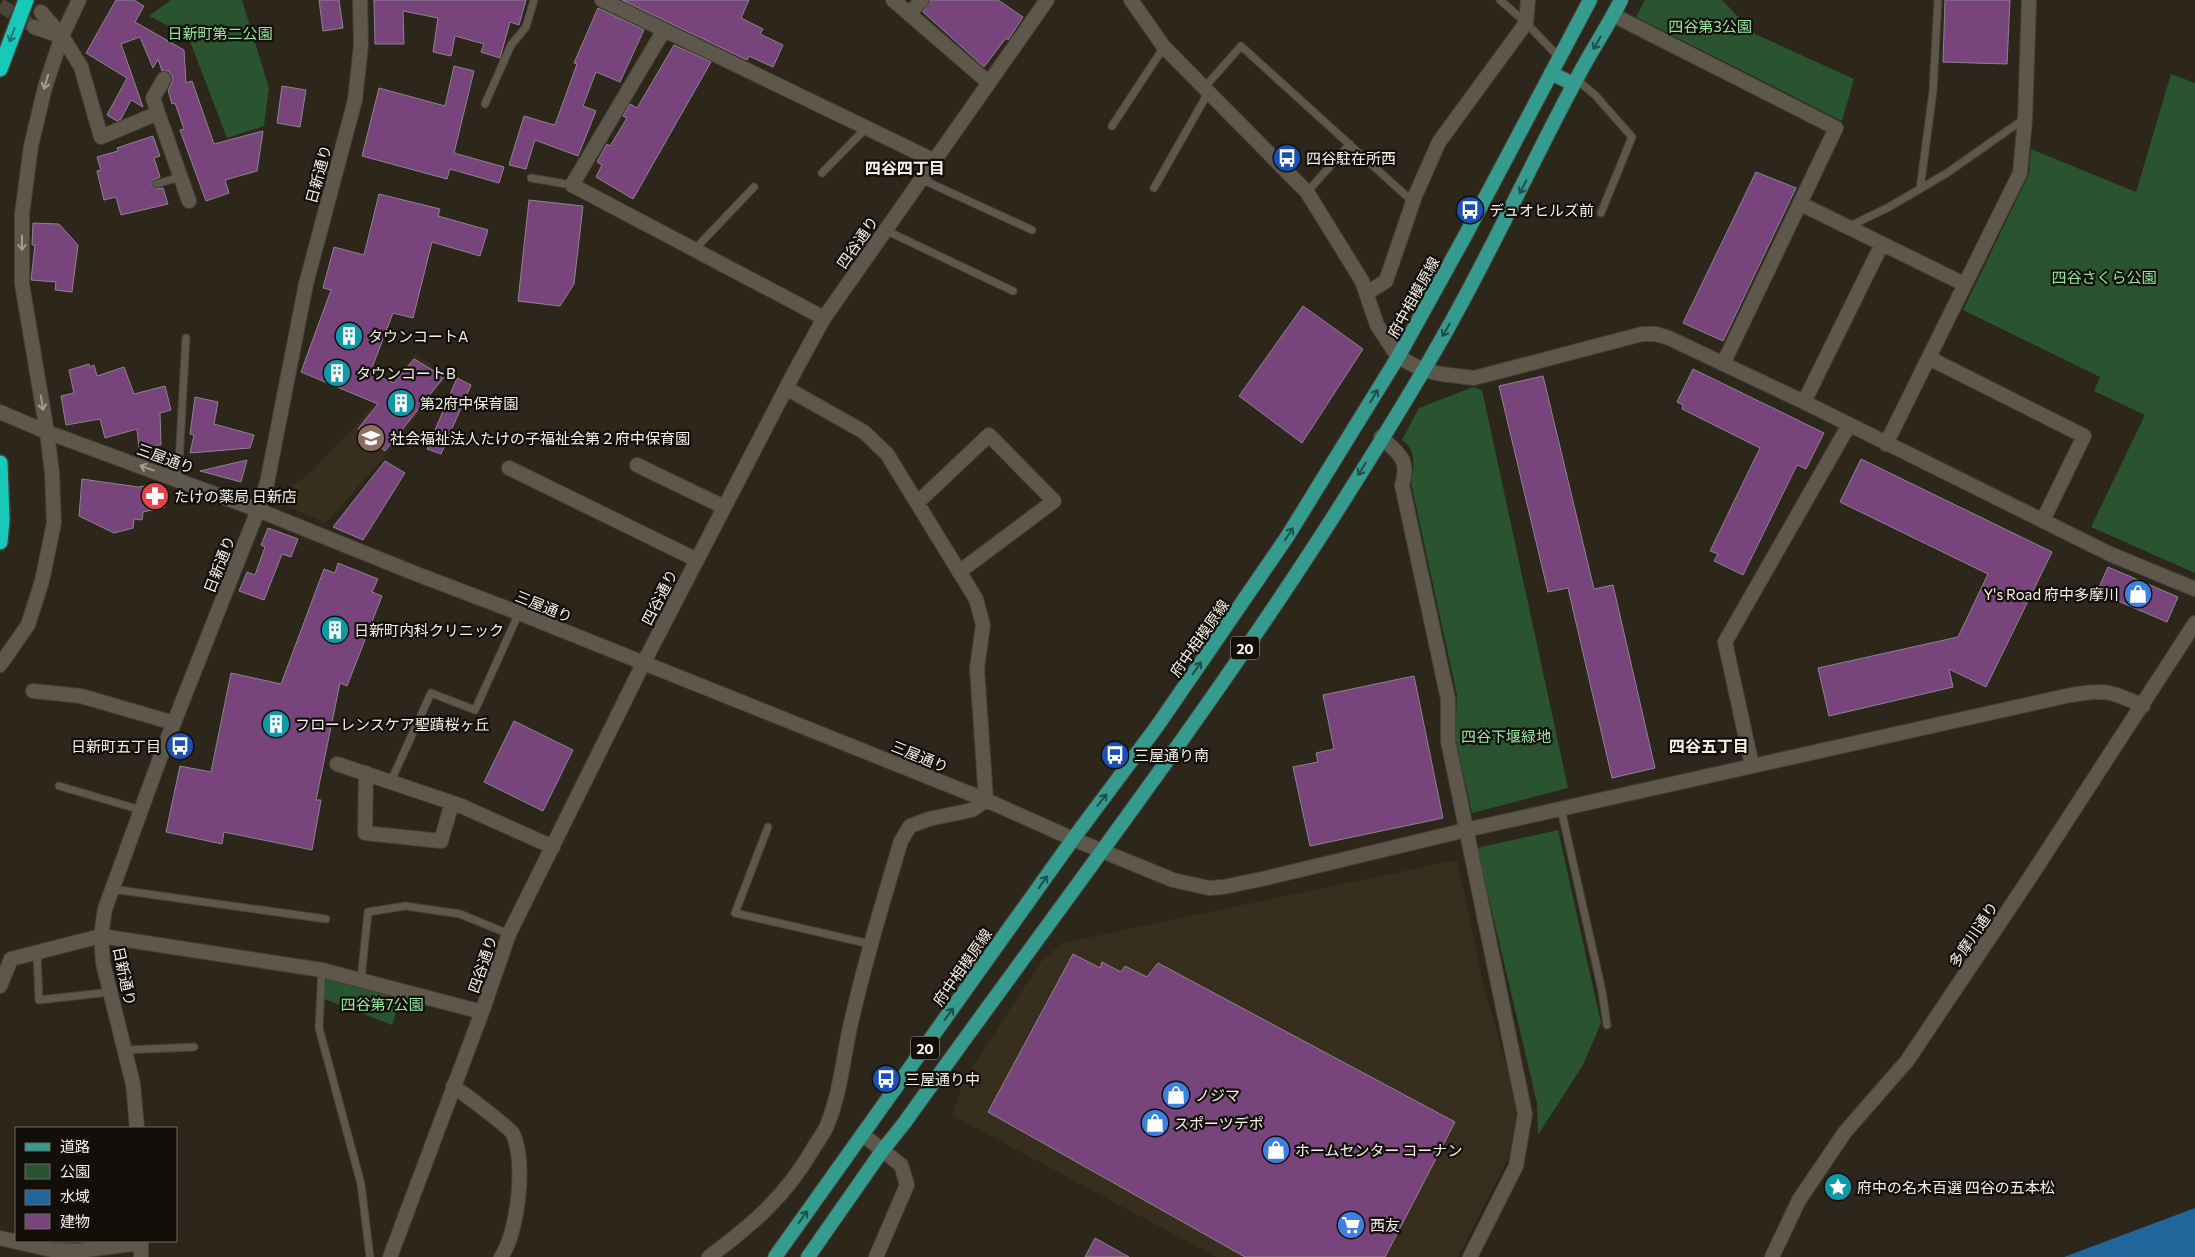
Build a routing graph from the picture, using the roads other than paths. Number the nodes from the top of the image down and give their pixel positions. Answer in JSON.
{"nodes":[{"id":1,"x":26,"y":0,"type":"edge"},
{"id":2,"x":79,"y":0,"type":"edge"},
{"id":3,"x":360,"y":0,"type":"edge"},
{"id":4,"x":534,"y":0,"type":"edge"},
{"id":5,"x":602,"y":0,"type":"edge"},
{"id":6,"x":893,"y":0,"type":"edge"},
{"id":7,"x":922,"y":0,"type":"edge"},
{"id":8,"x":1047,"y":0,"type":"edge"},
{"id":9,"x":1131,"y":0,"type":"edge"},
{"id":10,"x":1500,"y":0,"type":"edge"},
{"id":11,"x":1528,"y":0,"type":"edge"},
{"id":12,"x":1590,"y":0,"type":"edge"},
{"id":13,"x":1621,"y":0,"type":"edge"},
{"id":14,"x":1938,"y":0,"type":"edge"},
{"id":15,"x":2030,"y":0,"type":"edge"},
{"id":16,"x":41,"y":12,"type":"tunnel mouth"},
{"id":17,"x":909,"y":14,"type":"junction"},
{"id":18,"x":1613,"y":15,"type":"junction"},
{"id":19,"x":1526,"y":23,"type":"junction"},
{"id":20,"x":34,"y":26,"type":"tunnel mouth"},
{"id":21,"x":664,"y":30,"type":"junction"},
{"id":22,"x":62,"y":36,"type":"junction"},
{"id":23,"x":1164,"y":47,"type":"junction"},
{"id":24,"x":1559,"y":57,"type":"junction"},
{"id":25,"x":0,"y":69,"type":"edge"},
{"id":26,"x":1550,"y":73,"type":"junction"},
{"id":27,"x":164,"y":79,"type":"dead end"},
{"id":28,"x":1575,"y":82,"type":"junction"},
{"id":29,"x":989,"y":83,"type":"junction"},
{"id":30,"x":1206,"y":90,"type":"junction"},
{"id":31,"x":485,"y":104,"type":"dead end"},
{"id":32,"x":158,"y":113,"type":"junction"},
{"id":33,"x":2025,"y":119,"type":"junction"},
{"id":34,"x":1112,"y":126,"type":"dead end"},
{"id":35,"x":866,"y":128,"type":"junction"},
{"id":36,"x":1350,"y":144,"type":"junction"},
{"id":37,"x":935,"y":161,"type":"junction"},
{"id":38,"x":822,"y":173,"type":"dead end"},
{"id":39,"x":180,"y":177,"type":"junction"},
{"id":40,"x":531,"y":178,"type":"dead end"},
{"id":41,"x":921,"y":179,"type":"junction"},
{"id":42,"x":156,"y":184,"type":"dead end"},
{"id":43,"x":572,"y":185,"type":"junction"},
{"id":44,"x":754,"y":187,"type":"dead end"},
{"id":45,"x":1154,"y":188,"type":"dead end"},
{"id":46,"x":1920,"y":189,"type":"junction"},
{"id":47,"x":1307,"y":192,"type":"junction"},
{"id":48,"x":189,"y":201,"type":"dead end"},
{"id":49,"x":1413,"y":202,"type":"junction"},
{"id":50,"x":1801,"y":204,"type":"junction"},
{"id":51,"x":1601,"y":213,"type":"dead end"},
{"id":52,"x":1847,"y":228,"type":"junction"},
{"id":53,"x":885,"y":230,"type":"junction"},
{"id":54,"x":1032,"y":230,"type":"dead end"},
{"id":55,"x":1882,"y":244,"type":"junction"},
{"id":56,"x":695,"y":249,"type":"junction"},
{"id":57,"x":1964,"y":284,"type":"junction"},
{"id":58,"x":1013,"y":291,"type":"dead end"},
{"id":59,"x":1368,"y":293,"type":"junction"},
{"id":60,"x":824,"y":318,"type":"junction"},
{"id":61,"x":186,"y":338,"type":"dead end"},
{"id":62,"x":1398,"y":357,"type":"junction"},
{"id":63,"x":1929,"y":358,"type":"junction"},
{"id":64,"x":1723,"y":364,"type":"junction"},
{"id":65,"x":1423,"y":370,"type":"junction"},
{"id":66,"x":786,"y":388,"type":"junction"},
{"id":67,"x":1804,"y":402,"type":"junction"},
{"id":68,"x":0,"y":412,"type":"edge"},
{"id":69,"x":1849,"y":425,"type":"junction"},
{"id":70,"x":47,"y":432,"type":"junction"},
{"id":71,"x":1381,"y":437,"type":"junction"},
{"id":72,"x":1886,"y":444,"type":"junction"},
{"id":73,"x":0,"y":463,"type":"edge"},
{"id":74,"x":637,"y":464,"type":"dead end"},
{"id":75,"x":509,"y":468,"type":"dead end"},
{"id":76,"x":178,"y":480,"type":"junction"},
{"id":77,"x":917,"y":503,"type":"junction"},
{"id":78,"x":724,"y":507,"type":"junction"},
{"id":79,"x":258,"y":510,"type":"junction"},
{"id":80,"x":2043,"y":520,"type":"junction"},
{"id":81,"x":0,"y":542,"type":"edge"},
{"id":82,"x":697,"y":560,"type":"junction"},
{"id":83,"x":959,"y":572,"type":"junction"},
{"id":84,"x":2195,"y":589,"type":"edge"},
{"id":85,"x":519,"y":613,"type":"junction"},
{"id":86,"x":2195,"y":622,"type":"edge"},
{"id":87,"x":643,"y":664,"type":"junction"},
{"id":88,"x":0,"y":665,"type":"edge"},
{"id":89,"x":33,"y":691,"type":"dead end"},
{"id":90,"x":2143,"y":706,"type":"junction"},
{"id":91,"x":174,"y":723,"type":"junction"},
{"id":92,"x":337,"y":764,"type":"dead end"},
{"id":93,"x":1752,"y":766,"type":"junction"},
{"id":94,"x":366,"y":773,"type":"junction"},
{"id":95,"x":391,"y":781,"type":"junction"},
{"id":96,"x":59,"y":786,"type":"dead end"},
{"id":97,"x":986,"y":800,"type":"junction"},
{"id":98,"x":452,"y":802,"type":"junction"},
{"id":99,"x":1561,"y":809,"type":"junction"},
{"id":100,"x":141,"y":810,"type":"junction"},
{"id":101,"x":768,"y":827,"type":"dead end"},
{"id":102,"x":1466,"y":830,"type":"junction"},
{"id":103,"x":1073,"y":839,"type":"junction"},
{"id":104,"x":553,"y":847,"type":"junction"},
{"id":105,"x":1103,"y":850,"type":"junction"},
{"id":106,"x":112,"y":889,"type":"junction"},
{"id":107,"x":326,"y":919,"type":"dead end"},
{"id":108,"x":509,"y":934,"type":"junction"},
{"id":109,"x":101,"y":936,"type":"junction"},
{"id":110,"x":870,"y":944,"type":"junction"},
{"id":111,"x":37,"y":954,"type":"junction"},
{"id":112,"x":322,"y":970,"type":"junction"},
{"id":113,"x":361,"y":979,"type":"junction"},
{"id":114,"x":0,"y":986,"type":"edge"},
{"id":115,"x":111,"y":992,"type":"junction"},
{"id":116,"x":482,"y":1012,"type":"junction"},
{"id":117,"x":1607,"y":1025,"type":"dead end"},
{"id":118,"x":194,"y":1047,"type":"dead end"},
{"id":119,"x":125,"y":1050,"type":"junction"},
{"id":120,"x":454,"y":1086,"type":"junction"},
{"id":121,"x":137,"y":1127,"type":"edge"},
{"id":122,"x":863,"y":1135,"type":"junction"},
{"id":123,"x":882,"y":1151,"type":"junction"},
{"id":124,"x":0,"y":1238,"type":"edge"},
{"id":125,"x":15,"y":1241,"type":"edge"},
{"id":126,"x":17,"y":1242,"type":"edge"},
{"id":127,"x":141,"y":1247,"type":"edge"},
{"id":128,"x":506,"y":1254,"type":"edge"},
{"id":129,"x":370,"y":1257,"type":"edge"},
{"id":130,"x":390,"y":1257,"type":"edge"},
{"id":131,"x":709,"y":1257,"type":"edge"},
{"id":132,"x":775,"y":1257,"type":"edge"},
{"id":133,"x":808,"y":1257,"type":"edge"},
{"id":134,"x":876,"y":1257,"type":"edge"},
{"id":135,"x":1470,"y":1257,"type":"edge"},
{"id":136,"x":1772,"y":1257,"type":"edge"}],
"edges":[{"from":1,"to":25,"type":"highway","one_way":true},
{"from":2,"to":22,"type":"street"},
{"from":3,"to":79,"type":"street","name":"日新通り"},
{"from":4,"to":31,"type":"lane"},
{"from":5,"to":21,"type":"street"},
{"from":6,"to":17,"type":"street"},
{"from":7,"to":17,"type":"street"},
{"from":8,"to":29,"type":"street","name":"四谷通り"},
{"from":9,"to":23,"type":"street"},
{"from":10,"to":19,"type":"lane"},
{"from":11,"to":19,"type":"street"},
{"from":12,"to":24,"type":"main road","name":"府中相模原線","number":"20"},
{"from":13,"to":18,"type":"main road","number":"20"},
{"from":14,"to":46,"type":"lane"},
{"from":15,"to":33,"type":"street"},
{"from":16,"to":22,"type":"street"},
{"from":17,"to":29,"type":"street"},
{"from":18,"to":28,"type":"main road","number":"20","one_way":true},
{"from":18,"to":50,"type":"street"},
{"from":19,"to":24,"type":"lane"},
{"from":19,"to":49,"type":"street"},
{"from":20,"to":22,"type":"street"},
{"from":21,"to":35,"type":"street"},
{"from":21,"to":43,"type":"street"},
{"from":22,"to":32,"type":"street"},
{"from":22,"to":70,"type":"street","one_way":true},
{"from":23,"to":30,"type":"street"},
{"from":23,"to":34,"type":"lane"},
{"from":24,"to":26,"type":"main road","name":"府中相模原線","number":"20"},
{"from":26,"to":28,"type":"main road"},
{"from":26,"to":62,"type":"main road","name":"府中相模原線","number":"20"},
{"from":27,"to":32,"type":"street"},
{"from":28,"to":51,"type":"lane"},
{"from":28,"to":65,"type":"main road","number":"20","one_way":true},
{"from":29,"to":37,"type":"street","name":"四谷通り"},
{"from":30,"to":36,"type":"lane"},
{"from":30,"to":45,"type":"lane"},
{"from":30,"to":47,"type":"street"},
{"from":32,"to":39,"type":"street"},
{"from":33,"to":46,"type":"lane"},
{"from":33,"to":57,"type":"street"},
{"from":35,"to":37,"type":"street"},
{"from":35,"to":38,"type":"lane"},
{"from":36,"to":47,"type":"lane"},
{"from":36,"to":49,"type":"lane"},
{"from":37,"to":41,"type":"street","name":"四谷通り"},
{"from":39,"to":42,"type":"lane"},
{"from":39,"to":48,"type":"street"},
{"from":40,"to":43,"type":"lane"},
{"from":41,"to":53,"type":"street","name":"四谷通り"},
{"from":41,"to":54,"type":"lane"},
{"from":43,"to":56,"type":"street"},
{"from":44,"to":56,"type":"lane"},
{"from":46,"to":52,"type":"lane"},
{"from":47,"to":59,"type":"street"},
{"from":49,"to":59,"type":"street"},
{"from":50,"to":52,"type":"street"},
{"from":50,"to":64,"type":"street"},
{"from":52,"to":55,"type":"street"},
{"from":53,"to":58,"type":"lane"},
{"from":53,"to":60,"type":"street","name":"四谷通り"},
{"from":55,"to":57,"type":"street"},
{"from":55,"to":67,"type":"street"},
{"from":56,"to":60,"type":"street"},
{"from":57,"to":63,"type":"street"},
{"from":59,"to":62,"type":"street"},
{"from":60,"to":66,"type":"street","name":"四谷通り"},
{"from":61,"to":76,"type":"lane"},
{"from":62,"to":65,"type":"street"},
{"from":103,"to":62,"type":"main road","name":"府中相模原線","number":"20","one_way":true},
{"from":63,"to":72,"type":"street"},
{"from":63,"to":80,"type":"street"},
{"from":64,"to":65,"type":"street"},
{"from":64,"to":67,"type":"street"},
{"from":65,"to":71,"type":"main road","number":"20"},
{"from":66,"to":77,"type":"street"},
{"from":66,"to":78,"type":"street","name":"四谷通り"},
{"from":67,"to":69,"type":"street"},
{"from":68,"to":70,"type":"street","name":"三屋通り"},
{"from":69,"to":72,"type":"street"},
{"from":69,"to":93,"type":"street"},
{"from":76,"to":70,"type":"street","name":"三屋通り","one_way":true},
{"from":70,"to":88,"type":"street"},
{"from":71,"to":102,"type":"street"},
{"from":71,"to":105,"type":"main road","number":"20","one_way":true},
{"from":72,"to":80,"type":"street"},
{"from":73,"to":81,"type":"highway"},
{"from":74,"to":78,"type":"street"},
{"from":75,"to":82,"type":"street"},
{"from":76,"to":79,"type":"street","name":"三屋通り"},
{"from":77,"to":83,"type":"street"},
{"from":77,"to":83,"type":"street"},
{"from":78,"to":82,"type":"street","name":"四谷通り"},
{"from":79,"to":85,"type":"street","name":"三屋通り"},
{"from":79,"to":91,"type":"street","name":"日新通り"},
{"from":80,"to":84,"type":"street"},
{"from":82,"to":87,"type":"street","name":"四谷通り"},
{"from":83,"to":97,"type":"street"},
{"from":85,"to":87,"type":"street","name":"三屋通り"},
{"from":85,"to":95,"type":"lane"},
{"from":86,"to":90,"type":"street","name":"多摩川通り"},
{"from":87,"to":97,"type":"street","name":"三屋通り"},
{"from":87,"to":104,"type":"street","name":"四谷通り"},
{"from":89,"to":91,"type":"street"},
{"from":90,"to":93,"type":"street","name":"三屋通り"},
{"from":90,"to":136,"type":"street","name":"多摩川通り"},
{"from":91,"to":100,"type":"street","name":"日新通り"},
{"from":92,"to":94,"type":"street"},
{"from":93,"to":99,"type":"street","name":"三屋通り"},
{"from":94,"to":95,"type":"street"},
{"from":94,"to":98,"type":"street"},
{"from":95,"to":98,"type":"street"},
{"from":96,"to":100,"type":"lane"},
{"from":97,"to":103,"type":"street","name":"三屋通り"},
{"from":97,"to":110,"type":"street"},
{"from":98,"to":104,"type":"street"},
{"from":99,"to":102,"type":"street","name":"三屋通り"},
{"from":99,"to":117,"type":"lane"},
{"from":100,"to":106,"type":"street","name":"日新通り"},
{"from":101,"to":110,"type":"lane"},
{"from":102,"to":105,"type":"street","name":"三屋通り"},
{"from":102,"to":135,"type":"street"},
{"from":103,"to":105,"type":"street","name":"三屋通り"},
{"from":122,"to":103,"type":"main road","name":"府中相模原線","number":"20","one_way":true},
{"from":104,"to":108,"type":"street","name":"四谷通り"},
{"from":105,"to":123,"type":"main road","number":"20"},
{"from":106,"to":107,"type":"lane"},
{"from":106,"to":109,"type":"street","name":"日新通り"},
{"from":108,"to":113,"type":"lane"},
{"from":108,"to":116,"type":"street","name":"四谷通り"},
{"from":109,"to":111,"type":"street"},
{"from":109,"to":112,"type":"street"},
{"from":109,"to":115,"type":"street","name":"日新通り"},
{"from":110,"to":131,"type":"street"},
{"from":111,"to":114,"type":"street"},
{"from":111,"to":115,"type":"lane"},
{"from":112,"to":113,"type":"street"},
{"from":112,"to":129,"type":"lane"},
{"from":113,"to":116,"type":"street"},
{"from":115,"to":119,"type":"street","name":"日新通り"},
{"from":116,"to":120,"type":"street","name":"四谷通り"},
{"from":118,"to":119,"type":"lane"},
{"from":119,"to":121,"type":"street","name":"日新通り"},
{"from":120,"to":128,"type":"street"},
{"from":120,"to":130,"type":"street","name":"四谷通り"},
{"from":122,"to":123,"type":"street"},
{"from":132,"to":122,"type":"main road","name":"府中相模原線","number":"20","one_way":true},
{"from":123,"to":133,"type":"main road","number":"20"},
{"from":123,"to":134,"type":"street"},
{"from":124,"to":125,"type":"street"},
{"from":126,"to":127,"type":"street"}]}
